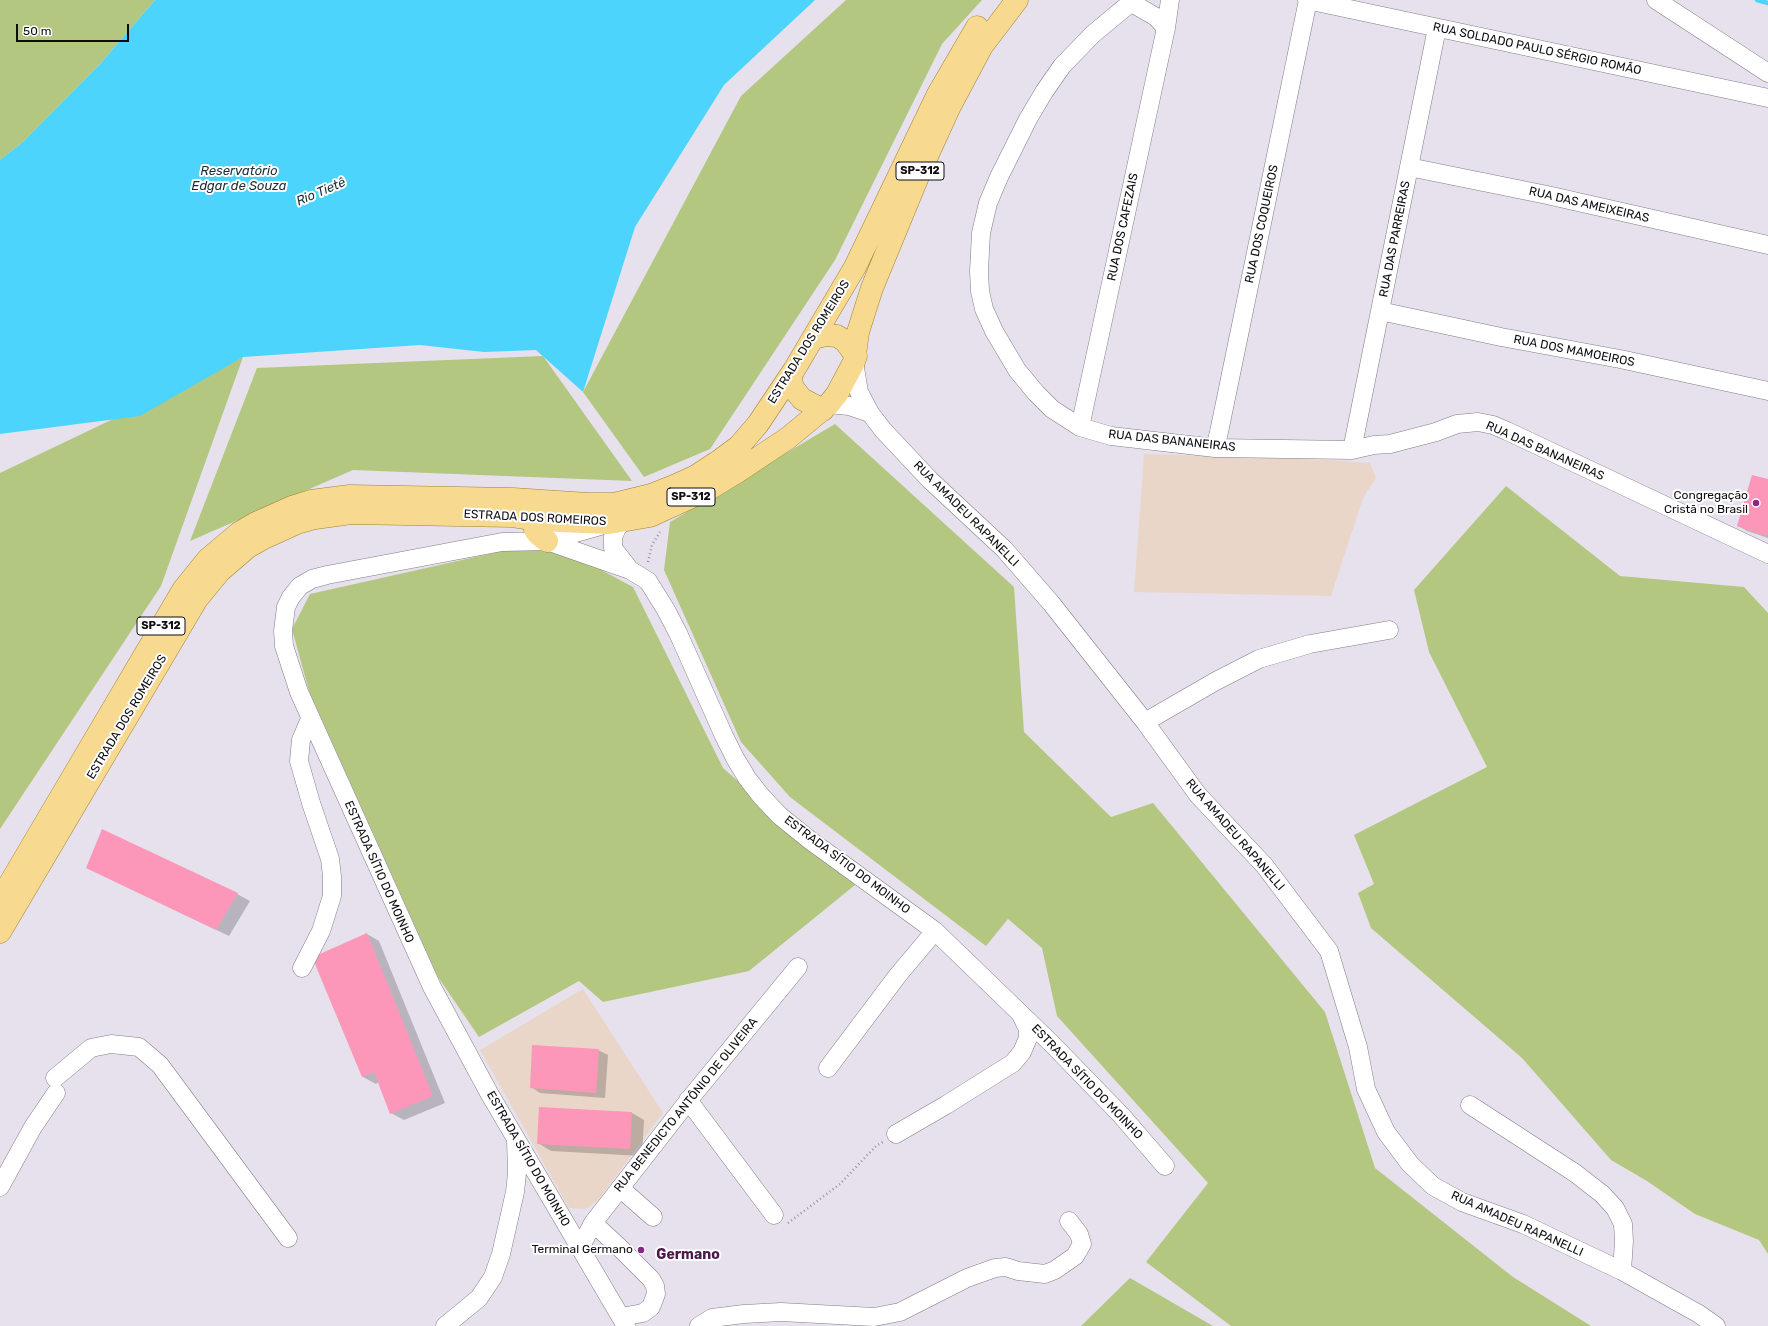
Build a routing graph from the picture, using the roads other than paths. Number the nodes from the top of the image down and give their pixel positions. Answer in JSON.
{"nodes":[{"id":1,"x":997,"y":0,"type":"edge"},
{"id":2,"x":1017,"y":0,"type":"edge"},
{"id":3,"x":1170,"y":0,"type":"edge"},
{"id":4,"x":1307,"y":0,"type":"edge"},
{"id":5,"x":1656,"y":0,"type":"edge"},
{"id":6,"x":1132,"y":1,"type":"edge"},
{"id":7,"x":1166,"y":28,"type":"junction"},
{"id":8,"x":1437,"y":28,"type":"junction"},
{"id":9,"x":1764,"y":71,"type":"edge"},
{"id":10,"x":1765,"y":98,"type":"edge"},
{"id":11,"x":1409,"y":167,"type":"junction"},
{"id":12,"x":1768,"y":246,"type":"edge"},
{"id":13,"x":1380,"y":311,"type":"junction"},
{"id":14,"x":813,"y":338,"type":"junction"},
{"id":15,"x":855,"y":359,"type":"junction"},
{"id":16,"x":790,"y":376,"type":"junction"},
{"id":17,"x":1768,"y":391,"type":"edge"},
{"id":18,"x":826,"y":407,"type":"junction"},
{"id":19,"x":870,"y":413,"type":"junction"},
{"id":20,"x":1080,"y":427,"type":"junction"},
{"id":21,"x":1214,"y":448,"type":"junction"},
{"id":22,"x":1352,"y":450,"type":"junction"},
{"id":23,"x":588,"y":504,"type":"junction"},
{"id":24,"x":537,"y":520,"type":"junction"},
{"id":25,"x":617,"y":521,"type":"junction"},
{"id":26,"x":547,"y":541,"type":"junction"},
{"id":27,"x":502,"y":542,"type":"junction"},
{"id":28,"x":1768,"y":554,"type":"edge"},
{"id":29,"x":630,"y":570,"type":"junction"},
{"id":30,"x":1389,"y":630,"type":"dead end"},
{"id":31,"x":310,"y":719,"type":"junction"},
{"id":32,"x":1145,"y":722,"type":"junction"},
{"id":33,"x":0,"y":900,"type":"edge"},
{"id":34,"x":935,"y":931,"type":"junction"},
{"id":35,"x":0,"y":932,"type":"edge"},
{"id":36,"x":798,"y":967,"type":"dead end"},
{"id":37,"x":302,"y":968,"type":"dead end"},
{"id":38,"x":1020,"y":1012,"type":"junction"},
{"id":39,"x":828,"y":1068,"type":"dead end"},
{"id":40,"x":688,"y":1100,"type":"junction"},
{"id":41,"x":1470,"y":1105,"type":"dead end"},
{"id":42,"x":896,"y":1134,"type":"road end"},
{"id":43,"x":516,"y":1140,"type":"junction"},
{"id":44,"x":1165,"y":1166,"type":"dead end"},
{"id":45,"x":0,"y":1187,"type":"edge"},
{"id":46,"x":620,"y":1188,"type":"junction"},
{"id":47,"x":774,"y":1215,"type":"road end"},
{"id":48,"x":653,"y":1217,"type":"dead end"},
{"id":49,"x":1069,"y":1221,"type":"dead end"},
{"id":50,"x":593,"y":1223,"type":"junction"},
{"id":51,"x":288,"y":1238,"type":"dead end"},
{"id":52,"x":580,"y":1248,"type":"junction"},
{"id":53,"x":1622,"y":1271,"type":"junction"},
{"id":54,"x":624,"y":1322,"type":"edge"},
{"id":55,"x":876,"y":1322,"type":"edge"},
{"id":56,"x":445,"y":1326,"type":"edge"},
{"id":57,"x":699,"y":1326,"type":"edge"},
{"id":58,"x":1716,"y":1326,"type":"edge"}],
"edges":[{"from":1,"to":14,"type":"main road","name":"ESTRADA DOS ROMEIROS","number":"SP-312"},
{"from":2,"to":15,"type":"main road","name":"ESTRADA DOS ROMEIROS","number":"SP-312"},
{"from":3,"to":7,"type":"street","name":"RUA DOS CAFEZAIS"},
{"from":4,"to":8,"type":"street","name":"RUA SOLDADO PAULO SÉRGIO ROMÃO"},
{"from":4,"to":21,"type":"street","name":"RUA DOS COQUEIROS"},
{"from":5,"to":9,"type":"street"},
{"from":6,"to":7,"type":"street"},
{"from":6,"to":20,"type":"street","name":"RUA DAS BANANEIRAS"},
{"from":7,"to":20,"type":"street","name":"RUA DOS CAFEZAIS"},
{"from":8,"to":10,"type":"street","name":"RUA SOLDADO PAULO SÉRGIO ROMÃO"},
{"from":8,"to":11,"type":"street","name":"RUA DAS PARREIRAS"},
{"from":9,"to":10,"type":"street"},
{"from":11,"to":12,"type":"street","name":"RUA DAS AMEIXEIRAS"},
{"from":11,"to":13,"type":"street","name":"RUA DAS PARREIRAS"},
{"from":13,"to":17,"type":"street","name":"RUA DOS MAMOEIROS"},
{"from":13,"to":22,"type":"street","name":"RUA DAS PARREIRAS"},
{"from":14,"to":15,"type":"main road"},
{"from":14,"to":16,"type":"main road","name":"ESTRADA DOS ROMEIROS","number":"SP-312"},
{"from":15,"to":18,"type":"main road","name":"ESTRADA DOS ROMEIROS","number":"SP-312"},
{"from":15,"to":19,"type":"street","name":"RUA AMADEU RAPANELLI"},
{"from":16,"to":18,"type":"main road"},
{"from":16,"to":23,"type":"main road","name":"ESTRADA DOS ROMEIROS","number":"SP-312"},
{"from":18,"to":19,"type":"street"},
{"from":18,"to":25,"type":"main road","name":"ESTRADA DOS ROMEIROS","number":"SP-312"},
{"from":19,"to":32,"type":"street","name":"RUA AMADEU RAPANELLI"},
{"from":20,"to":21,"type":"street","name":"RUA DAS BANANEIRAS"},
{"from":21,"to":22,"type":"street","name":"RUA DAS BANANEIRAS"},
{"from":22,"to":28,"type":"street","name":"RUA DAS BANANEIRAS"},
{"from":23,"to":24,"type":"main road"},
{"from":23,"to":33,"type":"main road","name":"ESTRADA DOS ROMEIROS","number":"SP-312"},
{"from":24,"to":25,"type":"main road","name":"ESTRADA DOS ROMEIROS","number":"SP-312"},
{"from":24,"to":26,"type":"main road"},
{"from":24,"to":27,"type":"street"},
{"from":24,"to":35,"type":"main road","name":"ESTRADA DOS ROMEIROS","number":"SP-312"},
{"from":25,"to":26,"type":"street"},
{"from":25,"to":29,"type":"street"},
{"from":26,"to":27,"type":"street"},
{"from":26,"to":29,"type":"street","name":"ESTRADA SÍTIO DO MOINHO"},
{"from":27,"to":31,"type":"street","name":"ESTRADA SÍTIO DO MOINHO"},
{"from":29,"to":34,"type":"street","name":"ESTRADA SÍTIO DO MOINHO"},
{"from":30,"to":32,"type":"street"},
{"from":31,"to":37,"type":"street"},
{"from":31,"to":43,"type":"street","name":"ESTRADA SÍTIO DO MOINHO"},
{"from":32,"to":53,"type":"street","name":"RUA AMADEU RAPANELLI"},
{"from":34,"to":38,"type":"street","name":"ESTRADA SÍTIO DO MOINHO"},
{"from":34,"to":39,"type":"street"},
{"from":36,"to":40,"type":"street","name":"RUA BENEDICTO ANTÔNIO DE OLIVEIRA"},
{"from":38,"to":42,"type":"street"},
{"from":38,"to":44,"type":"street","name":"ESTRADA SÍTIO DO MOINHO"},
{"from":40,"to":46,"type":"street","name":"RUA BENEDICTO ANTÔNIO DE OLIVEIRA"},
{"from":40,"to":47,"type":"street"},
{"from":41,"to":53,"type":"street"},
{"from":43,"to":52,"type":"street","name":"ESTRADA SÍTIO DO MOINHO"},
{"from":43,"to":56,"type":"street"},
{"from":45,"to":51,"type":"street"},
{"from":46,"to":48,"type":"street"},
{"from":46,"to":50,"type":"street","name":"RUA BENEDICTO ANTÔNIO DE OLIVEIRA"},
{"from":49,"to":55,"type":"street"},
{"from":50,"to":52,"type":"street","name":"RUA BENEDICTO ANTÔNIO DE OLIVEIRA"},
{"from":50,"to":54,"type":"street"},
{"from":52,"to":54,"type":"street","name":"ESTRADA SÍTIO DO MOINHO"},
{"from":53,"to":58,"type":"street","name":"RUA AMADEU RAPANELLI"},
{"from":55,"to":57,"type":"street"}]}
